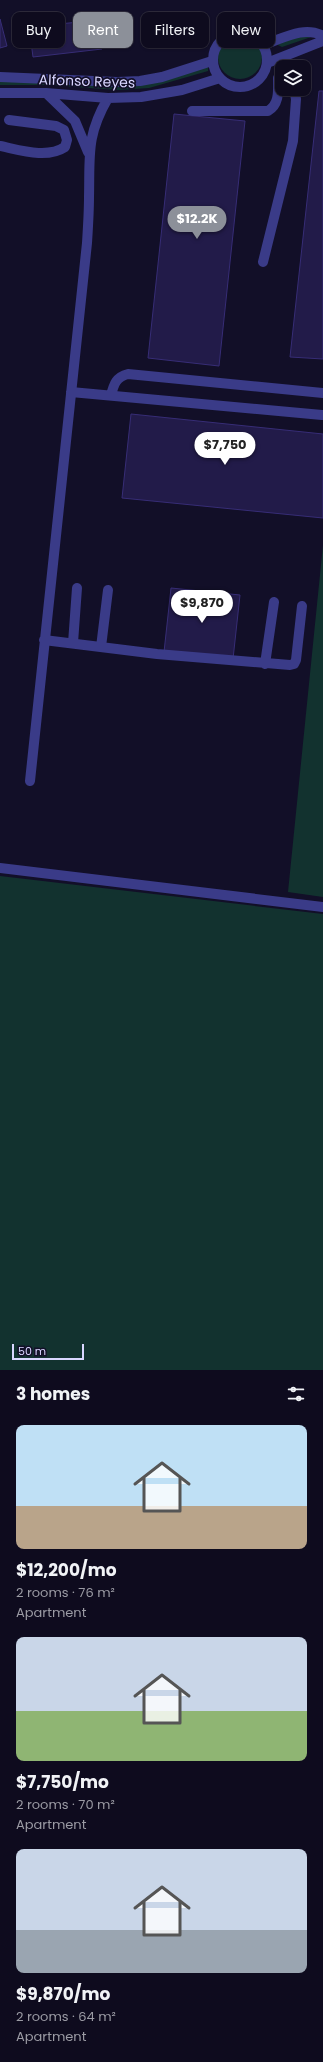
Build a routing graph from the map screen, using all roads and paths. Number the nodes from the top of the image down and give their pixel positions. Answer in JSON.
{"nodes":[{"id":1,"x":323,"y":36,"type":"edge"},
{"id":2,"x":275,"y":41,"type":"edge"},
{"id":3,"x":323,"y":41,"type":"edge"},
{"id":4,"x":217,"y":45,"type":"edge"},
{"id":5,"x":264,"y":48,"type":"edge"},
{"id":6,"x":212,"y":61,"type":"junction"},
{"id":7,"x":266,"y":68,"type":"junction"},
{"id":8,"x":275,"y":75,"type":"edge"},
{"id":9,"x":0,"y":77,"type":"edge"},
{"id":10,"x":220,"y":78,"type":"junction"},
{"id":11,"x":0,"y":93,"type":"edge"},
{"id":12,"x":46,"y":93,"type":"junction"},
{"id":13,"x":277,"y":96,"type":"edge"},
{"id":14,"x":295,"y":96,"type":"edge"},
{"id":15,"x":108,"y":98,"type":"junction"},
{"id":16,"x":192,"y":111,"type":"dead end"},
{"id":17,"x":9,"y":120,"type":"dead end"},
{"id":18,"x":0,"y":146,"type":"edge"},
{"id":19,"x":88,"y":152,"type":"junction"},
{"id":20,"x":263,"y":262,"type":"dead end"},
{"id":21,"x":71,"y":392,"type":"junction"},
{"id":22,"x":323,"y":393,"type":"edge"},
{"id":23,"x":111,"y":395,"type":"junction"},
{"id":24,"x":322,"y":415,"type":"edge"},
{"id":25,"x":77,"y":588,"type":"dead end"},
{"id":26,"x":108,"y":590,"type":"dead end"},
{"id":27,"x":274,"y":602,"type":"dead end"},
{"id":28,"x":302,"y":606,"type":"dead end"},
{"id":29,"x":44,"y":640,"type":"junction"},
{"id":30,"x":73,"y":644,"type":"junction"},
{"id":31,"x":101,"y":647,"type":"junction"},
{"id":32,"x":265,"y":664,"type":"junction"},
{"id":33,"x":30,"y":781,"type":"dead end"},
{"id":34,"x":0,"y":868,"type":"edge"},
{"id":35,"x":323,"y":907,"type":"edge"}],
"edges":[{"from":1,"to":2,"type":"street"},
{"from":3,"to":7,"type":"street"},
{"from":4,"to":6,"type":"street"},
{"from":5,"to":7,"type":"street"},
{"from":6,"to":9,"type":"street","name":"Alfonso Reyes"},
{"from":6,"to":10,"type":"street"},
{"from":7,"to":8,"type":"street"},
{"from":7,"to":10,"type":"street"},
{"from":10,"to":15,"type":"street","name":"Alfonso Reyes"},
{"from":11,"to":12,"type":"street","name":"Alfonso Reyes"},
{"from":12,"to":15,"type":"street","name":"Alfonso Reyes"},
{"from":12,"to":19,"type":"street"},
{"from":13,"to":16,"type":"street"},
{"from":14,"to":20,"type":"street"},
{"from":15,"to":19,"type":"street"},
{"from":17,"to":18,"type":"street"},
{"from":19,"to":21,"type":"street"},
{"from":21,"to":23,"type":"street"},
{"from":21,"to":29,"type":"street"},
{"from":22,"to":23,"type":"street"},
{"from":23,"to":24,"type":"street"},
{"from":25,"to":30,"type":"street"},
{"from":26,"to":31,"type":"street"},
{"from":27,"to":32,"type":"street"},
{"from":28,"to":32,"type":"street"},
{"from":29,"to":30,"type":"street"},
{"from":29,"to":33,"type":"street"},
{"from":30,"to":31,"type":"street"},
{"from":31,"to":32,"type":"street"},
{"from":34,"to":35,"type":"street"}]}
